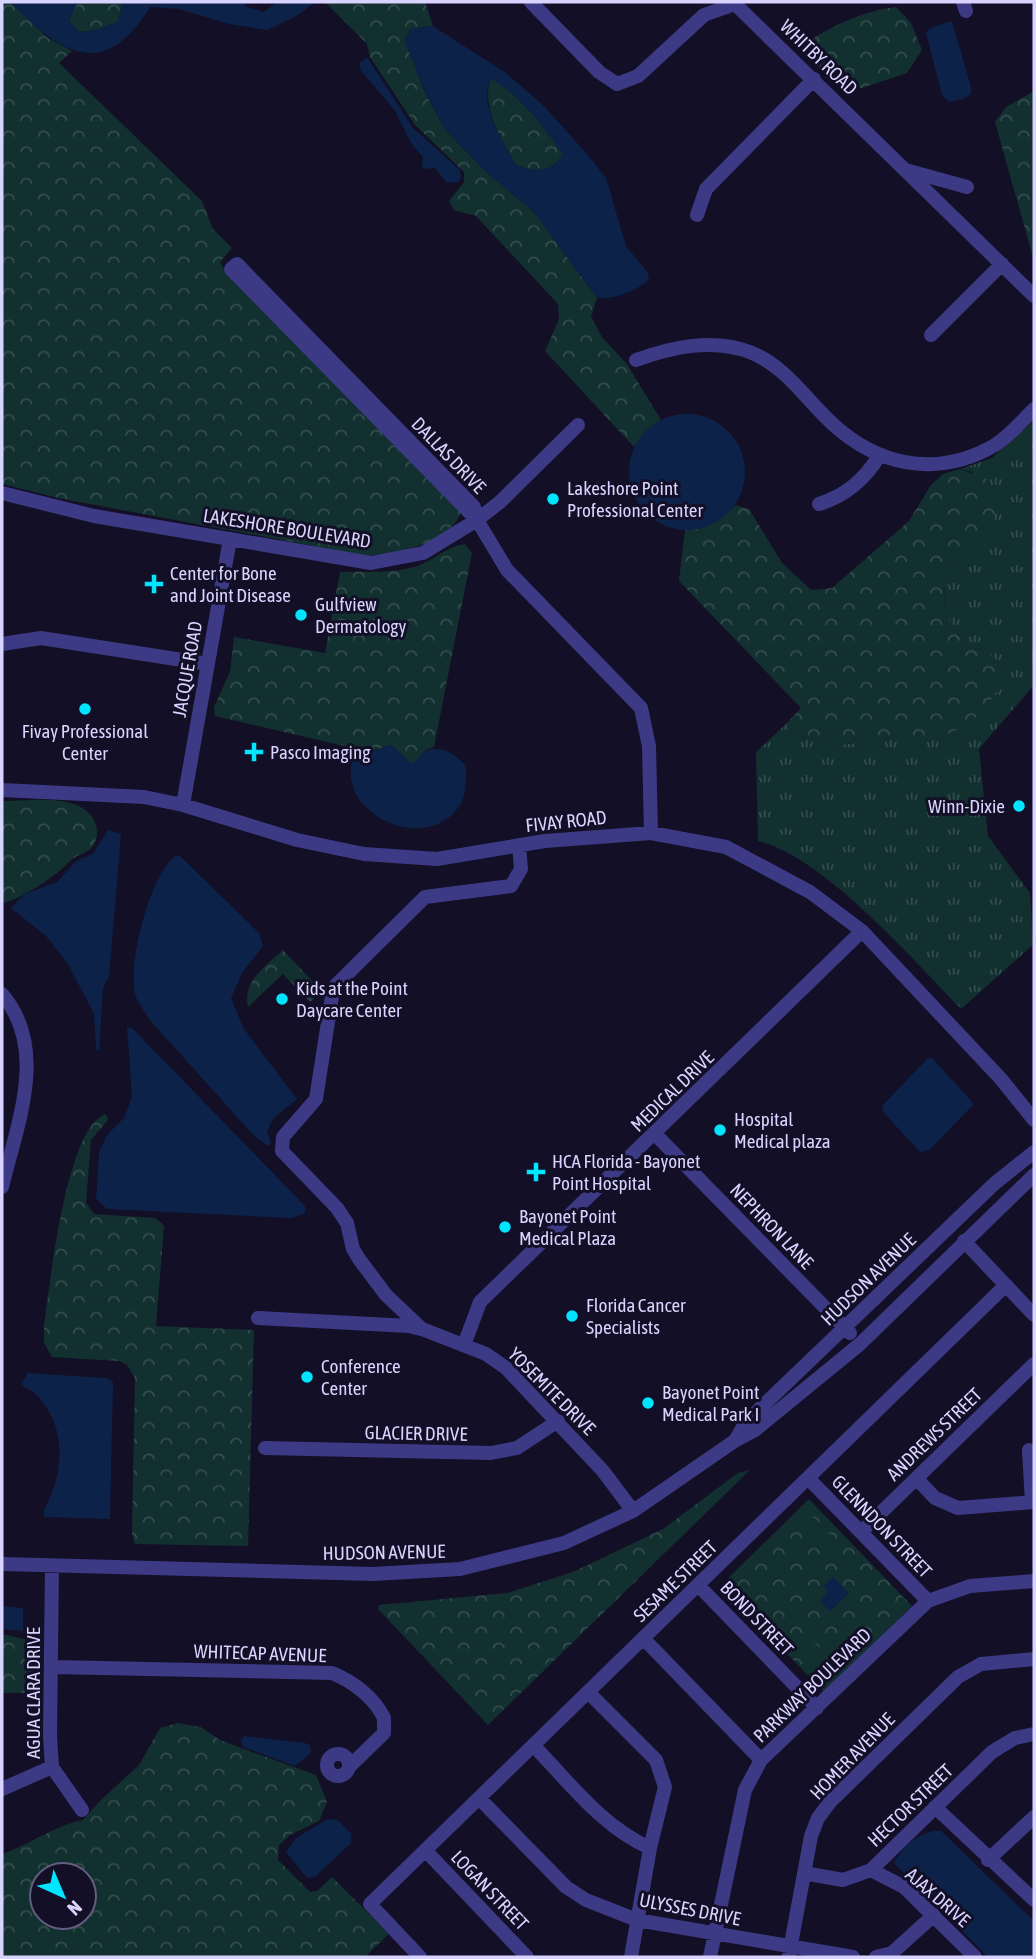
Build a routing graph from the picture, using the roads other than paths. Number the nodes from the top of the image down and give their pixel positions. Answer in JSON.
{"nodes":[{"id":1,"x":531,"y":2,"type":"edge"},
{"id":2,"x":814,"y":79,"type":"junction"},
{"id":3,"x":908,"y":170,"type":"junction"},
{"id":4,"x":967,"y":187,"type":"dead end"},
{"id":5,"x":696,"y":215,"type":"dead end"},
{"id":6,"x":1002,"y":264,"type":"junction"},
{"id":7,"x":1034,"y":296,"type":"edge"},
{"id":8,"x":931,"y":335,"type":"dead end"},
{"id":9,"x":636,"y":360,"type":"dead end"},
{"id":10,"x":1034,"y":409,"type":"edge"},
{"id":11,"x":578,"y":425,"type":"dead end"},
{"id":12,"x":879,"y":456,"type":"junction"},
{"id":13,"x":2,"y":493,"type":"edge"},
{"id":14,"x":819,"y":504,"type":"dead end"},
{"id":15,"x":477,"y":520,"type":"junction"},
{"id":16,"x":230,"y":540,"type":"junction"},
{"id":17,"x":2,"y":644,"type":"edge"},
{"id":18,"x":208,"y":664,"type":"junction"},
{"id":19,"x":2,"y":790,"type":"edge"},
{"id":20,"x":183,"y":805,"type":"junction"},
{"id":21,"x":651,"y":833,"type":"junction"},
{"id":22,"x":519,"y":845,"type":"junction"},
{"id":23,"x":862,"y":931,"type":"junction"},
{"id":24,"x":2,"y":994,"type":"edge"},
{"id":25,"x":1034,"y":1120,"type":"edge"},
{"id":26,"x":656,"y":1134,"type":"junction"},
{"id":27,"x":1034,"y":1152,"type":"edge"},
{"id":28,"x":1034,"y":1175,"type":"edge"},
{"id":29,"x":2,"y":1186,"type":"edge"},
{"id":30,"x":964,"y":1241,"type":"junction"},
{"id":31,"x":1006,"y":1285,"type":"junction"},
{"id":32,"x":386,"y":1294,"type":"junction"},
{"id":33,"x":1034,"y":1315,"type":"edge"},
{"id":34,"x":258,"y":1318,"type":"dead end"},
{"id":35,"x":372,"y":1324,"type":"junction"},
{"id":36,"x":422,"y":1329,"type":"junction"},
{"id":37,"x":845,"y":1329,"type":"junction"},
{"id":38,"x":860,"y":1344,"type":"junction"},
{"id":39,"x":464,"y":1345,"type":"junction"},
{"id":40,"x":1034,"y":1364,"type":"edge"},
{"id":41,"x":558,"y":1421,"type":"junction"},
{"id":42,"x":736,"y":1440,"type":"junction"},
{"id":43,"x":265,"y":1448,"type":"dead end"},
{"id":44,"x":1029,"y":1450,"type":"dead end"},
{"id":45,"x":808,"y":1478,"type":"junction"},
{"id":46,"x":917,"y":1479,"type":"junction"},
{"id":47,"x":1033,"y":1502,"type":"edge"},
{"id":48,"x":633,"y":1511,"type":"junction"},
{"id":49,"x":862,"y":1532,"type":"junction"},
{"id":50,"x":2,"y":1564,"type":"edge"},
{"id":51,"x":52,"y":1566,"type":"junction"},
{"id":52,"x":1034,"y":1581,"type":"edge"},
{"id":53,"x":698,"y":1585,"type":"junction"},
{"id":54,"x":928,"y":1601,"type":"junction"},
{"id":55,"x":643,"y":1638,"type":"junction"},
{"id":56,"x":1034,"y":1659,"type":"edge"},
{"id":57,"x":53,"y":1667,"type":"junction"},
{"id":58,"x":588,"y":1692,"type":"junction"},
{"id":59,"x":817,"y":1708,"type":"junction"},
{"id":60,"x":1034,"y":1734,"type":"edge"},
{"id":61,"x":533,"y":1745,"type":"junction"},
{"id":62,"x":761,"y":1760,"type":"junction"},
{"id":63,"x":350,"y":1766,"type":"dead end"},
{"id":64,"x":52,"y":1767,"type":"junction"},
{"id":65,"x":2,"y":1789,"type":"edge"},
{"id":66,"x":479,"y":1798,"type":"junction"},
{"id":67,"x":935,"y":1807,"type":"junction"},
{"id":68,"x":82,"y":1810,"type":"dead end"},
{"id":69,"x":1034,"y":1817,"type":"edge"},
{"id":70,"x":650,"y":1848,"type":"junction"},
{"id":71,"x":425,"y":1850,"type":"junction"},
{"id":72,"x":988,"y":1860,"type":"junction"},
{"id":73,"x":871,"y":1870,"type":"junction"},
{"id":74,"x":804,"y":1872,"type":"junction"},
{"id":75,"x":1034,"y":1899,"type":"edge"},
{"id":76,"x":934,"y":1915,"type":"junction"},
{"id":77,"x":637,"y":1920,"type":"junction"},
{"id":78,"x":715,"y":1934,"type":"junction"},
{"id":79,"x":789,"y":1952,"type":"edge"},
{"id":80,"x":420,"y":1957,"type":"edge"},
{"id":81,"x":527,"y":1957,"type":"edge"},
{"id":82,"x":631,"y":1957,"type":"edge"},
{"id":83,"x":710,"y":1957,"type":"edge"},
{"id":84,"x":853,"y":1957,"type":"edge"},
{"id":85,"x":876,"y":1957,"type":"edge"},
{"id":86,"x":975,"y":1957,"type":"edge"}],
"edges":[{"from":1,"to":2,"type":"street","name":"WHITBY ROAD"},
{"from":2,"to":3,"type":"street","name":"WHITBY ROAD"},
{"from":2,"to":5,"type":"street"},
{"from":3,"to":4,"type":"street"},
{"from":3,"to":6,"type":"street","name":"WHITBY ROAD"},
{"from":6,"to":7,"type":"street","name":"WHITBY ROAD"},
{"from":6,"to":8,"type":"street"},
{"from":9,"to":12,"type":"street"},
{"from":10,"to":12,"type":"street"},
{"from":11,"to":15,"type":"street","name":"LAKESHORE BOULEVARD"},
{"from":12,"to":14,"type":"street"},
{"from":13,"to":16,"type":"street","name":"LAKESHORE BOULEVARD"},
{"from":15,"to":15,"type":"street","name":"DALLAS DRIVE"},
{"from":15,"to":16,"type":"street","name":"LAKESHORE BOULEVARD"},
{"from":15,"to":21,"type":"street"},
{"from":16,"to":18,"type":"street","name":"JACQUE ROAD"},
{"from":17,"to":18,"type":"street"},
{"from":18,"to":20,"type":"street","name":"JACQUE ROAD"},
{"from":19,"to":20,"type":"street","name":"FIVAY ROAD"},
{"from":20,"to":22,"type":"street","name":"FIVAY ROAD"},
{"from":21,"to":22,"type":"street","name":"FIVAY ROAD"},
{"from":21,"to":23,"type":"street","name":"FIVAY ROAD"},
{"from":22,"to":32,"type":"street","name":"YOSEMITE DRIVE"},
{"from":23,"to":25,"type":"street","name":"FIVAY ROAD"},
{"from":23,"to":26,"type":"street","name":"MEDICAL DRIVE"},
{"from":24,"to":29,"type":"street"},
{"from":26,"to":37,"type":"street","name":"NEPHRON LANE"},
{"from":26,"to":39,"type":"street","name":"MEDICAL DRIVE"},
{"from":27,"to":37,"type":"street","name":"HUDSON AVENUE"},
{"from":28,"to":30,"type":"street","name":"HUDSON AVENUE"},
{"from":30,"to":31,"type":"street"},
{"from":30,"to":38,"type":"street","name":"HUDSON AVENUE"},
{"from":31,"to":33,"type":"street"},
{"from":31,"to":45,"type":"street","name":"SESAME STREET"},
{"from":32,"to":35,"type":"street"},
{"from":32,"to":36,"type":"street","name":"YOSEMITE DRIVE"},
{"from":34,"to":35,"type":"street","name":"YOSEMITE DRIVE"},
{"from":35,"to":36,"type":"street","name":"YOSEMITE DRIVE"},
{"from":36,"to":39,"type":"street","name":"YOSEMITE DRIVE"},
{"from":37,"to":38,"type":"street","name":"NEPHRON LANE"},
{"from":37,"to":42,"type":"street","name":"HUDSON AVENUE"},
{"from":38,"to":42,"type":"street","name":"HUDSON AVENUE"},
{"from":39,"to":41,"type":"street","name":"YOSEMITE DRIVE"},
{"from":40,"to":46,"type":"street","name":"ANDREWS STREET"},
{"from":41,"to":43,"type":"street","name":"GLACIER DRIVE"},
{"from":41,"to":48,"type":"street","name":"YOSEMITE DRIVE"},
{"from":42,"to":48,"type":"street","name":"HUDSON AVENUE"},
{"from":44,"to":47,"type":"street"},
{"from":45,"to":49,"type":"street","name":"GLENNDON STREET"},
{"from":45,"to":53,"type":"street","name":"SESAME STREET"},
{"from":46,"to":47,"type":"street"},
{"from":46,"to":49,"type":"street","name":"ANDREWS STREET"},
{"from":48,"to":51,"type":"street","name":"HUDSON AVENUE"},
{"from":49,"to":54,"type":"street","name":"GLENNDON STREET"},
{"from":50,"to":51,"type":"street","name":"HUDSON AVENUE"},
{"from":51,"to":57,"type":"street","name":"AGUA CLARA DRIVE"},
{"from":52,"to":54,"type":"street","name":"PARKWAY BOULEVARD"},
{"from":53,"to":55,"type":"street","name":"SESAME STREET"},
{"from":53,"to":59,"type":"street","name":"BOND STREET"},
{"from":54,"to":59,"type":"street","name":"PARKWAY BOULEVARD"},
{"from":55,"to":58,"type":"street","name":"SESAME STREET"},
{"from":55,"to":62,"type":"street"},
{"from":56,"to":74,"type":"street","name":"HOMER AVENUE"},
{"from":57,"to":63,"type":"street","name":"WHITECAP AVENUE"},
{"from":57,"to":64,"type":"street","name":"AGUA CLARA DRIVE"},
{"from":58,"to":61,"type":"street","name":"SESAME STREET"},
{"from":58,"to":70,"type":"street"},
{"from":59,"to":62,"type":"street","name":"PARKWAY BOULEVARD"},
{"from":60,"to":67,"type":"street","name":"HECTOR STREET"},
{"from":61,"to":66,"type":"street","name":"SESAME STREET"},
{"from":61,"to":70,"type":"street"},
{"from":62,"to":78,"type":"street","name":"PARKWAY BOULEVARD"},
{"from":64,"to":65,"type":"street"},
{"from":64,"to":68,"type":"street","name":"AGUA CLARA DRIVE"},
{"from":66,"to":71,"type":"street","name":"SESAME STREET"},
{"from":66,"to":77,"type":"street","name":"ULYSSES DRIVE"},
{"from":67,"to":72,"type":"street"},
{"from":67,"to":73,"type":"street","name":"HECTOR STREET"},
{"from":69,"to":72,"type":"street"},
{"from":70,"to":77,"type":"street"},
{"from":71,"to":80,"type":"street","name":"SESAME STREET"},
{"from":71,"to":81,"type":"street","name":"LOGAN STREET"},
{"from":72,"to":75,"type":"street"},
{"from":73,"to":74,"type":"street","name":"HECTOR STREET"},
{"from":73,"to":76,"type":"street","name":"AJAX DRIVE"},
{"from":74,"to":79,"type":"street","name":"HOMER AVENUE"},
{"from":76,"to":85,"type":"street"},
{"from":76,"to":86,"type":"street","name":"AJAX DRIVE"},
{"from":77,"to":78,"type":"street","name":"ULYSSES DRIVE"},
{"from":77,"to":82,"type":"street"},
{"from":78,"to":79,"type":"street","name":"ULYSSES DRIVE"},
{"from":78,"to":83,"type":"street","name":"PARKWAY BOULEVARD"},
{"from":79,"to":84,"type":"street","name":"ULYSSES DRIVE"}]}
